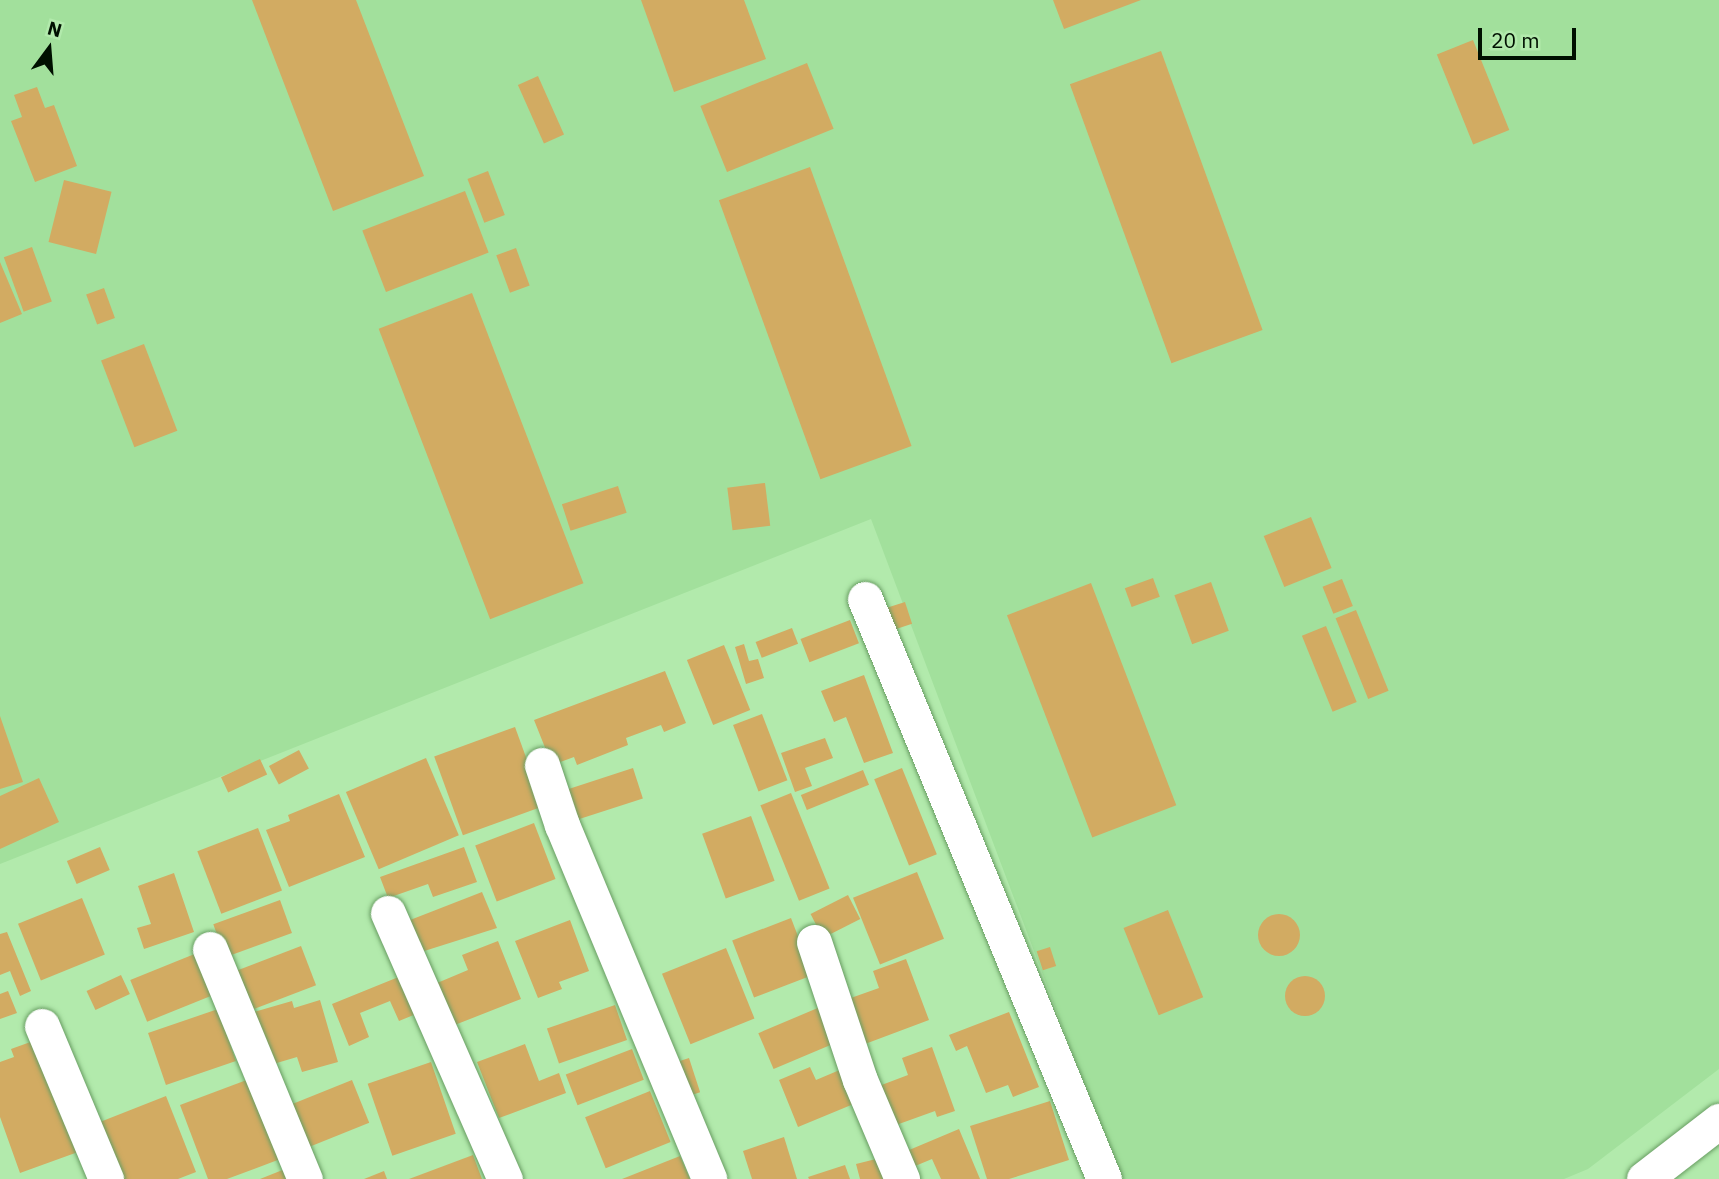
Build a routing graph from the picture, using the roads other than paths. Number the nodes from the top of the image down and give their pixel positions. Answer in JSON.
{"nodes":[{"id":1,"x":865,"y":599,"type":"dead end"},
{"id":2,"x":542,"y":765,"type":"dead end"},
{"id":3,"x":388,"y":913,"type":"dead end"},
{"id":4,"x":814,"y":942,"type":"dead end"},
{"id":5,"x":211,"y":949,"type":"dead end"},
{"id":6,"x":42,"y":1026,"type":"dead end"},
{"id":7,"x":1719,"y":1121,"type":"edge"},
{"id":8,"x":106,"y":1179,"type":"edge"},
{"id":9,"x":305,"y":1179,"type":"edge"},
{"id":10,"x":505,"y":1179,"type":"edge"},
{"id":11,"x":709,"y":1179,"type":"edge"},
{"id":12,"x":902,"y":1179,"type":"edge"},
{"id":13,"x":1104,"y":1179,"type":"edge"},
{"id":14,"x":1644,"y":1179,"type":"edge"}],
"edges":[{"from":1,"to":13,"type":"street"},
{"from":2,"to":11,"type":"street"},
{"from":3,"to":10,"type":"street"},
{"from":4,"to":12,"type":"street"},
{"from":5,"to":9,"type":"street"},
{"from":6,"to":8,"type":"street"},
{"from":7,"to":14,"type":"street"}]}
